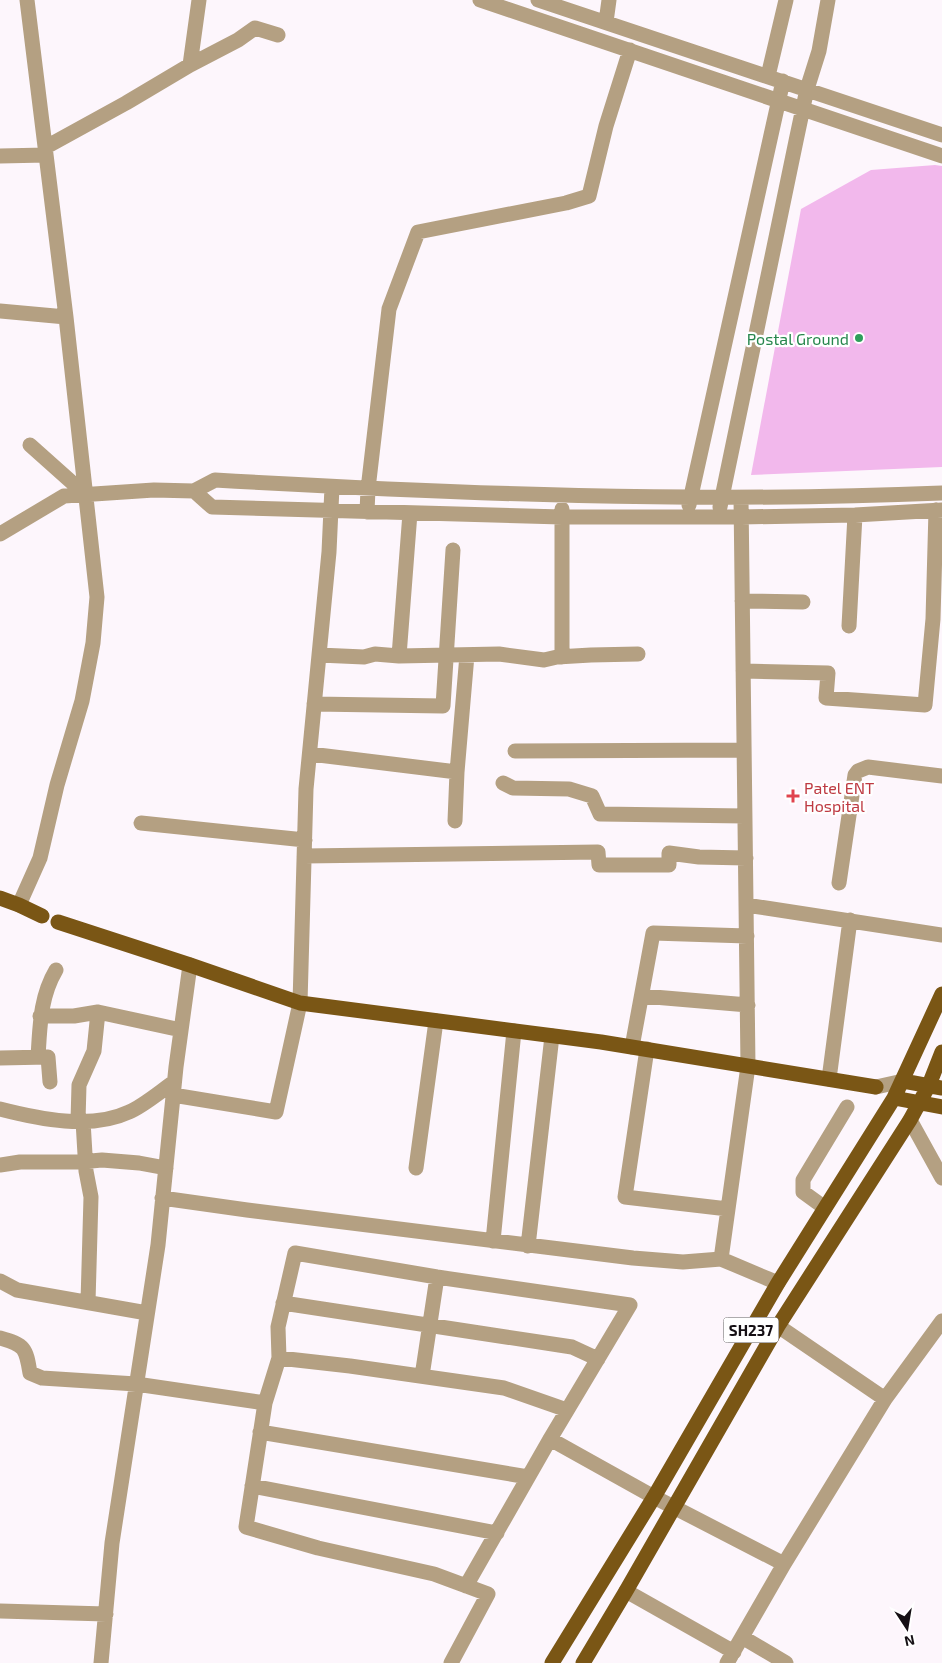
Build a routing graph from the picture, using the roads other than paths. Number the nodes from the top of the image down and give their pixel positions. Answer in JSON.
{"nodes":[{"id":1,"x":27,"y":0,"type":"edge"},
{"id":2,"x":199,"y":0,"type":"edge"},
{"id":3,"x":480,"y":0,"type":"edge"},
{"id":4,"x":538,"y":0,"type":"edge"},
{"id":5,"x":609,"y":0,"type":"edge"},
{"id":6,"x":786,"y":0,"type":"edge"},
{"id":7,"x":828,"y":0,"type":"edge"},
{"id":8,"x":606,"y":22,"type":"junction"},
{"id":9,"x":278,"y":34,"type":"dead end"},
{"id":10,"x":630,"y":50,"type":"junction"},
{"id":11,"x":190,"y":65,"type":"junction"},
{"id":12,"x":768,"y":76,"type":"junction"},
{"id":13,"x":783,"y":81,"type":"junction"},
{"id":14,"x":807,"y":89,"type":"junction"},
{"id":15,"x":779,"y":100,"type":"junction"},
{"id":16,"x":803,"y":108,"type":"junction"},
{"id":17,"x":941,"y":129,"type":"edge"},
{"id":18,"x":46,"y":151,"type":"junction"},
{"id":19,"x":0,"y":156,"type":"edge"},
{"id":20,"x":942,"y":156,"type":"edge"},
{"id":21,"x":0,"y":311,"type":"edge"},
{"id":22,"x":66,"y":317,"type":"junction"},
{"id":23,"x":30,"y":445,"type":"dead end"},
{"id":24,"x":332,"y":487,"type":"junction"},
{"id":25,"x":368,"y":488,"type":"junction"},
{"id":26,"x":191,"y":491,"type":"junction"},
{"id":27,"x":942,"y":493,"type":"edge"},
{"id":28,"x":86,"y":495,"type":"junction"},
{"id":29,"x":562,"y":495,"type":"junction"},
{"id":30,"x":690,"y":497,"type":"junction"},
{"id":31,"x":722,"y":498,"type":"junction"},
{"id":32,"x":741,"y":498,"type":"junction"},
{"id":33,"x":939,"y":510,"type":"edge"},
{"id":34,"x":331,"y":511,"type":"junction"},
{"id":35,"x":367,"y":512,"type":"junction"},
{"id":36,"x":410,"y":513,"type":"junction"},
{"id":37,"x":854,"y":515,"type":"junction"},
{"id":38,"x":687,"y":516,"type":"junction"},
{"id":39,"x":741,"y":517,"type":"junction"},
{"id":40,"x":562,"y":518,"type":"junction"},
{"id":41,"x":718,"y":518,"type":"junction"},
{"id":42,"x":0,"y":534,"type":"edge"},
{"id":43,"x":453,"y":550,"type":"dead end"},
{"id":44,"x":742,"y":600,"type":"junction"},
{"id":45,"x":803,"y":602,"type":"dead end"},
{"id":46,"x":938,"y":620,"type":"edge"},
{"id":47,"x":849,"y":626,"type":"dead end"},
{"id":48,"x":638,"y":654,"type":"dead end"},
{"id":49,"x":319,"y":655,"type":"junction"},
{"id":50,"x":446,"y":655,"type":"junction"},
{"id":51,"x":467,"y":655,"type":"junction"},
{"id":52,"x":399,"y":656,"type":"junction"},
{"id":53,"x":562,"y":657,"type":"junction"},
{"id":54,"x":743,"y":671,"type":"junction"},
{"id":55,"x":314,"y":704,"type":"junction"},
{"id":56,"x":744,"y":750,"type":"junction"},
{"id":57,"x":515,"y":751,"type":"dead end"},
{"id":58,"x":310,"y":754,"type":"junction"},
{"id":59,"x":457,"y":772,"type":"junction"},
{"id":60,"x":942,"y":776,"type":"edge"},
{"id":61,"x":503,"y":783,"type":"dead end"},
{"id":62,"x":745,"y":816,"type":"junction"},
{"id":63,"x":455,"y":821,"type":"dead end"},
{"id":64,"x":140,"y":823,"type":"dead end"},
{"id":65,"x":305,"y":840,"type":"junction"},
{"id":66,"x":304,"y":856,"type":"junction"},
{"id":67,"x":746,"y":858,"type":"junction"},
{"id":68,"x":838,"y":883,"type":"dead end"},
{"id":69,"x":0,"y":898,"type":"edge"},
{"id":70,"x":19,"y":905,"type":"junction"},
{"id":71,"x":746,"y":905,"type":"junction"},
{"id":72,"x":42,"y":916,"type":"joint"},
{"id":73,"x":850,"y":920,"type":"junction"},
{"id":74,"x":58,"y":922,"type":"joint"},
{"id":75,"x":942,"y":935,"type":"edge"},
{"id":76,"x":747,"y":936,"type":"junction"},
{"id":77,"x":190,"y":965,"type":"junction"},
{"id":78,"x":56,"y":970,"type":"dead end"},
{"id":79,"x":942,"y":994,"type":"edge"},
{"id":80,"x":642,"y":996,"type":"junction"},
{"id":81,"x":300,"y":1003,"type":"junction"},
{"id":82,"x":748,"y":1005,"type":"junction"},
{"id":83,"x":98,"y":1012,"type":"junction"},
{"id":84,"x":40,"y":1016,"type":"junction"},
{"id":85,"x":436,"y":1020,"type":"junction"},
{"id":86,"x":181,"y":1030,"type":"junction"},
{"id":87,"x":514,"y":1031,"type":"junction"},
{"id":88,"x":552,"y":1036,"type":"junction"},
{"id":89,"x":632,"y":1047,"type":"junction"},
{"id":90,"x":647,"y":1050,"type":"junction"},
{"id":91,"x":942,"y":1052,"type":"edge"},
{"id":92,"x":38,"y":1057,"type":"junction"},
{"id":93,"x":0,"y":1058,"type":"edge"},
{"id":94,"x":748,"y":1066,"type":"junction"},
{"id":95,"x":829,"y":1079,"type":"junction"},
{"id":96,"x":902,"y":1080,"type":"junction"},
{"id":97,"x":50,"y":1082,"type":"dead end"},
{"id":98,"x":935,"y":1086,"type":"edge"},
{"id":99,"x":876,"y":1087,"type":"junction"},
{"id":100,"x":174,"y":1089,"type":"junction"},
{"id":101,"x":894,"y":1098,"type":"junction"},
{"id":102,"x":919,"y":1103,"type":"junction"},
{"id":103,"x":942,"y":1106,"type":"edge"},
{"id":104,"x":847,"y":1107,"type":"dead end"},
{"id":105,"x":0,"y":1110,"type":"edge"},
{"id":106,"x":910,"y":1120,"type":"junction"},
{"id":107,"x":80,"y":1121,"type":"junction"},
{"id":108,"x":85,"y":1161,"type":"junction"},
{"id":109,"x":0,"y":1165,"type":"edge"},
{"id":110,"x":166,"y":1168,"type":"junction"},
{"id":111,"x":416,"y":1168,"type":"dead end"},
{"id":112,"x":942,"y":1178,"type":"edge"},
{"id":113,"x":162,"y":1198,"type":"junction"},
{"id":114,"x":825,"y":1208,"type":"junction"},
{"id":115,"x":728,"y":1209,"type":"junction"},
{"id":116,"x":493,"y":1241,"type":"junction"},
{"id":117,"x":528,"y":1246,"type":"junction"},
{"id":118,"x":721,"y":1260,"type":"junction"},
{"id":119,"x":437,"y":1277,"type":"junction"},
{"id":120,"x":0,"y":1281,"type":"edge"},
{"id":121,"x":778,"y":1283,"type":"junction"},
{"id":122,"x":88,"y":1302,"type":"junction"},
{"id":123,"x":283,"y":1303,"type":"junction"},
{"id":124,"x":147,"y":1313,"type":"junction"},
{"id":125,"x":942,"y":1321,"type":"edge"},
{"id":126,"x":429,"y":1326,"type":"junction"},
{"id":127,"x":778,"y":1326,"type":"junction"},
{"id":128,"x":0,"y":1338,"type":"edge"},
{"id":129,"x":278,"y":1358,"type":"junction"},
{"id":130,"x":598,"y":1359,"type":"junction"},
{"id":131,"x":422,"y":1376,"type":"junction"},
{"id":132,"x":136,"y":1384,"type":"junction"},
{"id":133,"x":885,"y":1399,"type":"junction"},
{"id":134,"x":265,"y":1403,"type":"junction"},
{"id":135,"x":567,"y":1410,"type":"junction"},
{"id":136,"x":260,"y":1432,"type":"junction"},
{"id":137,"x":550,"y":1439,"type":"junction"},
{"id":138,"x":528,"y":1477,"type":"junction"},
{"id":139,"x":252,"y":1486,"type":"junction"},
{"id":140,"x":654,"y":1497,"type":"junction"},
{"id":141,"x":673,"y":1507,"type":"junction"},
{"id":142,"x":497,"y":1533,"type":"junction"},
{"id":143,"x":784,"y":1564,"type":"junction"},
{"id":144,"x":466,"y":1586,"type":"junction"},
{"id":145,"x":626,"y":1591,"type":"junction"},
{"id":146,"x":0,"y":1610,"type":"edge"},
{"id":147,"x":106,"y":1614,"type":"junction"},
{"id":148,"x":742,"y":1637,"type":"junction"},
{"id":149,"x":730,"y":1658,"type":"edge"},
{"id":150,"x":101,"y":1663,"type":"edge"},
{"id":151,"x":451,"y":1663,"type":"edge"},
{"id":152,"x":552,"y":1663,"type":"edge"},
{"id":153,"x":583,"y":1663,"type":"edge"},
{"id":154,"x":786,"y":1663,"type":"edge"}],
"edges":[{"from":1,"to":18,"type":"street"},
{"from":2,"to":11,"type":"street"},
{"from":3,"to":10,"type":"street"},
{"from":4,"to":8,"type":"street"},
{"from":5,"to":8,"type":"street"},
{"from":6,"to":12,"type":"street"},
{"from":7,"to":14,"type":"street"},
{"from":8,"to":12,"type":"street"},
{"from":9,"to":11,"type":"street"},
{"from":10,"to":15,"type":"street"},
{"from":10,"to":25,"type":"street"},
{"from":11,"to":18,"type":"street"},
{"from":12,"to":13,"type":"street"},
{"from":13,"to":14,"type":"street"},
{"from":13,"to":15,"type":"street"},
{"from":14,"to":16,"type":"street"},
{"from":14,"to":17,"type":"street"},
{"from":15,"to":16,"type":"street"},
{"from":15,"to":30,"type":"street"},
{"from":16,"to":20,"type":"street"},
{"from":16,"to":31,"type":"street"},
{"from":18,"to":19,"type":"street"},
{"from":18,"to":22,"type":"street"},
{"from":21,"to":22,"type":"street"},
{"from":22,"to":28,"type":"street"},
{"from":23,"to":28,"type":"street"},
{"from":24,"to":25,"type":"street"},
{"from":24,"to":26,"type":"street"},
{"from":24,"to":34,"type":"street"},
{"from":25,"to":29,"type":"street"},
{"from":25,"to":35,"type":"street"},
{"from":26,"to":28,"type":"street"},
{"from":26,"to":34,"type":"street"},
{"from":27,"to":32,"type":"street"},
{"from":28,"to":42,"type":"street"},
{"from":28,"to":70,"type":"street"},
{"from":29,"to":30,"type":"street"},
{"from":29,"to":40,"type":"street"},
{"from":30,"to":31,"type":"street"},
{"from":30,"to":38,"type":"street"},
{"from":31,"to":32,"type":"street"},
{"from":31,"to":41,"type":"street"},
{"from":32,"to":39,"type":"street"},
{"from":33,"to":37,"type":"street"},
{"from":33,"to":46,"type":"street"},
{"from":34,"to":35,"type":"street"},
{"from":34,"to":49,"type":"street"},
{"from":35,"to":36,"type":"street"},
{"from":36,"to":40,"type":"street"},
{"from":36,"to":52,"type":"street"},
{"from":37,"to":39,"type":"street"},
{"from":37,"to":47,"type":"street"},
{"from":38,"to":40,"type":"street"},
{"from":38,"to":41,"type":"street"},
{"from":39,"to":41,"type":"street"},
{"from":39,"to":44,"type":"street"},
{"from":40,"to":53,"type":"street"},
{"from":43,"to":50,"type":"street"},
{"from":44,"to":45,"type":"street"},
{"from":44,"to":54,"type":"street"},
{"from":46,"to":54,"type":"street"},
{"from":48,"to":53,"type":"street"},
{"from":49,"to":52,"type":"street"},
{"from":49,"to":55,"type":"street"},
{"from":50,"to":51,"type":"street"},
{"from":50,"to":52,"type":"street"},
{"from":50,"to":55,"type":"street"},
{"from":51,"to":53,"type":"street"},
{"from":51,"to":59,"type":"street"},
{"from":54,"to":56,"type":"street"},
{"from":55,"to":58,"type":"street"},
{"from":56,"to":57,"type":"street"},
{"from":56,"to":62,"type":"street"},
{"from":58,"to":59,"type":"street"},
{"from":58,"to":65,"type":"street"},
{"from":59,"to":63,"type":"street"},
{"from":60,"to":68,"type":"street"},
{"from":61,"to":62,"type":"street"},
{"from":62,"to":67,"type":"street"},
{"from":64,"to":65,"type":"street"},
{"from":65,"to":66,"type":"street"},
{"from":66,"to":67,"type":"street"},
{"from":66,"to":81,"type":"street"},
{"from":67,"to":71,"type":"street"},
{"from":69,"to":70,"type":"main road"},
{"from":70,"to":72,"type":"main road"},
{"from":71,"to":73,"type":"street"},
{"from":71,"to":76,"type":"street"},
{"from":72,"to":74,"type":"street"},
{"from":73,"to":75,"type":"street"},
{"from":73,"to":95,"type":"street"},
{"from":74,"to":77,"type":"main road"},
{"from":76,"to":80,"type":"street"},
{"from":76,"to":82,"type":"street"},
{"from":77,"to":81,"type":"main road"},
{"from":77,"to":86,"type":"street"},
{"from":78,"to":84,"type":"street"},
{"from":79,"to":96,"type":"main road","number":"SH237"},
{"from":80,"to":82,"type":"street"},
{"from":80,"to":89,"type":"street"},
{"from":81,"to":85,"type":"main road"},
{"from":81,"to":100,"type":"street"},
{"from":82,"to":94,"type":"street"},
{"from":83,"to":84,"type":"street"},
{"from":83,"to":86,"type":"street"},
{"from":83,"to":107,"type":"street"},
{"from":84,"to":92,"type":"street"},
{"from":85,"to":87,"type":"main road"},
{"from":85,"to":111,"type":"street"},
{"from":86,"to":100,"type":"street"},
{"from":87,"to":88,"type":"main road"},
{"from":87,"to":116,"type":"street"},
{"from":88,"to":89,"type":"main road"},
{"from":88,"to":117,"type":"street"},
{"from":89,"to":90,"type":"main road"},
{"from":90,"to":94,"type":"main road"},
{"from":90,"to":115,"type":"street"},
{"from":91,"to":98,"type":"main road","number":"SH237"},
{"from":92,"to":93,"type":"street"},
{"from":92,"to":97,"type":"street"},
{"from":94,"to":95,"type":"main road"},
{"from":94,"to":115,"type":"street"},
{"from":95,"to":99,"type":"main road"},
{"from":96,"to":98,"type":"main road"},
{"from":96,"to":99,"type":"street"},
{"from":96,"to":101,"type":"main road","number":"SH237"},
{"from":98,"to":102,"type":"main road","number":"SH237"},
{"from":99,"to":101,"type":"street"},
{"from":100,"to":107,"type":"street"},
{"from":100,"to":110,"type":"street"},
{"from":101,"to":102,"type":"main road"},
{"from":101,"to":114,"type":"main road","number":"SH237"},
{"from":102,"to":103,"type":"main road"},
{"from":102,"to":106,"type":"main road","number":"SH237"},
{"from":104,"to":114,"type":"street"},
{"from":105,"to":107,"type":"street"},
{"from":106,"to":112,"type":"street"},
{"from":106,"to":127,"type":"main road","number":"SH237"},
{"from":107,"to":108,"type":"street"},
{"from":108,"to":109,"type":"street"},
{"from":108,"to":110,"type":"street"},
{"from":108,"to":122,"type":"street"},
{"from":110,"to":113,"type":"street"},
{"from":113,"to":116,"type":"street"},
{"from":113,"to":124,"type":"street"},
{"from":114,"to":121,"type":"main road","number":"SH237"},
{"from":115,"to":118,"type":"street"},
{"from":116,"to":117,"type":"street"},
{"from":117,"to":118,"type":"street"},
{"from":118,"to":121,"type":"street"},
{"from":119,"to":123,"type":"street"},
{"from":119,"to":126,"type":"street"},
{"from":119,"to":130,"type":"street"},
{"from":120,"to":122,"type":"street"},
{"from":121,"to":140,"type":"main road","number":"SH237"},
{"from":122,"to":124,"type":"street"},
{"from":123,"to":126,"type":"street"},
{"from":123,"to":129,"type":"street"},
{"from":124,"to":132,"type":"street"},
{"from":125,"to":133,"type":"street"},
{"from":126,"to":130,"type":"street"},
{"from":126,"to":131,"type":"street"},
{"from":127,"to":133,"type":"street"},
{"from":127,"to":141,"type":"main road","number":"SH237"},
{"from":128,"to":132,"type":"street"},
{"from":129,"to":131,"type":"street"},
{"from":129,"to":134,"type":"street"},
{"from":130,"to":135,"type":"street"},
{"from":131,"to":135,"type":"street"},
{"from":132,"to":134,"type":"street"},
{"from":132,"to":147,"type":"street"},
{"from":133,"to":143,"type":"street"},
{"from":134,"to":136,"type":"street"},
{"from":135,"to":137,"type":"street"},
{"from":136,"to":138,"type":"street"},
{"from":136,"to":139,"type":"street"},
{"from":137,"to":138,"type":"street"},
{"from":137,"to":140,"type":"street"},
{"from":138,"to":142,"type":"street"},
{"from":139,"to":142,"type":"street"},
{"from":139,"to":144,"type":"street"},
{"from":140,"to":141,"type":"street"},
{"from":140,"to":152,"type":"main road","number":"SH237"},
{"from":141,"to":143,"type":"street"},
{"from":141,"to":145,"type":"main road","number":"SH237"},
{"from":142,"to":144,"type":"street"},
{"from":143,"to":148,"type":"street"},
{"from":144,"to":151,"type":"street"},
{"from":145,"to":149,"type":"street"},
{"from":145,"to":153,"type":"main road","number":"SH237"},
{"from":146,"to":147,"type":"street"},
{"from":147,"to":150,"type":"street"},
{"from":148,"to":149,"type":"street"},
{"from":148,"to":154,"type":"street"}]}
